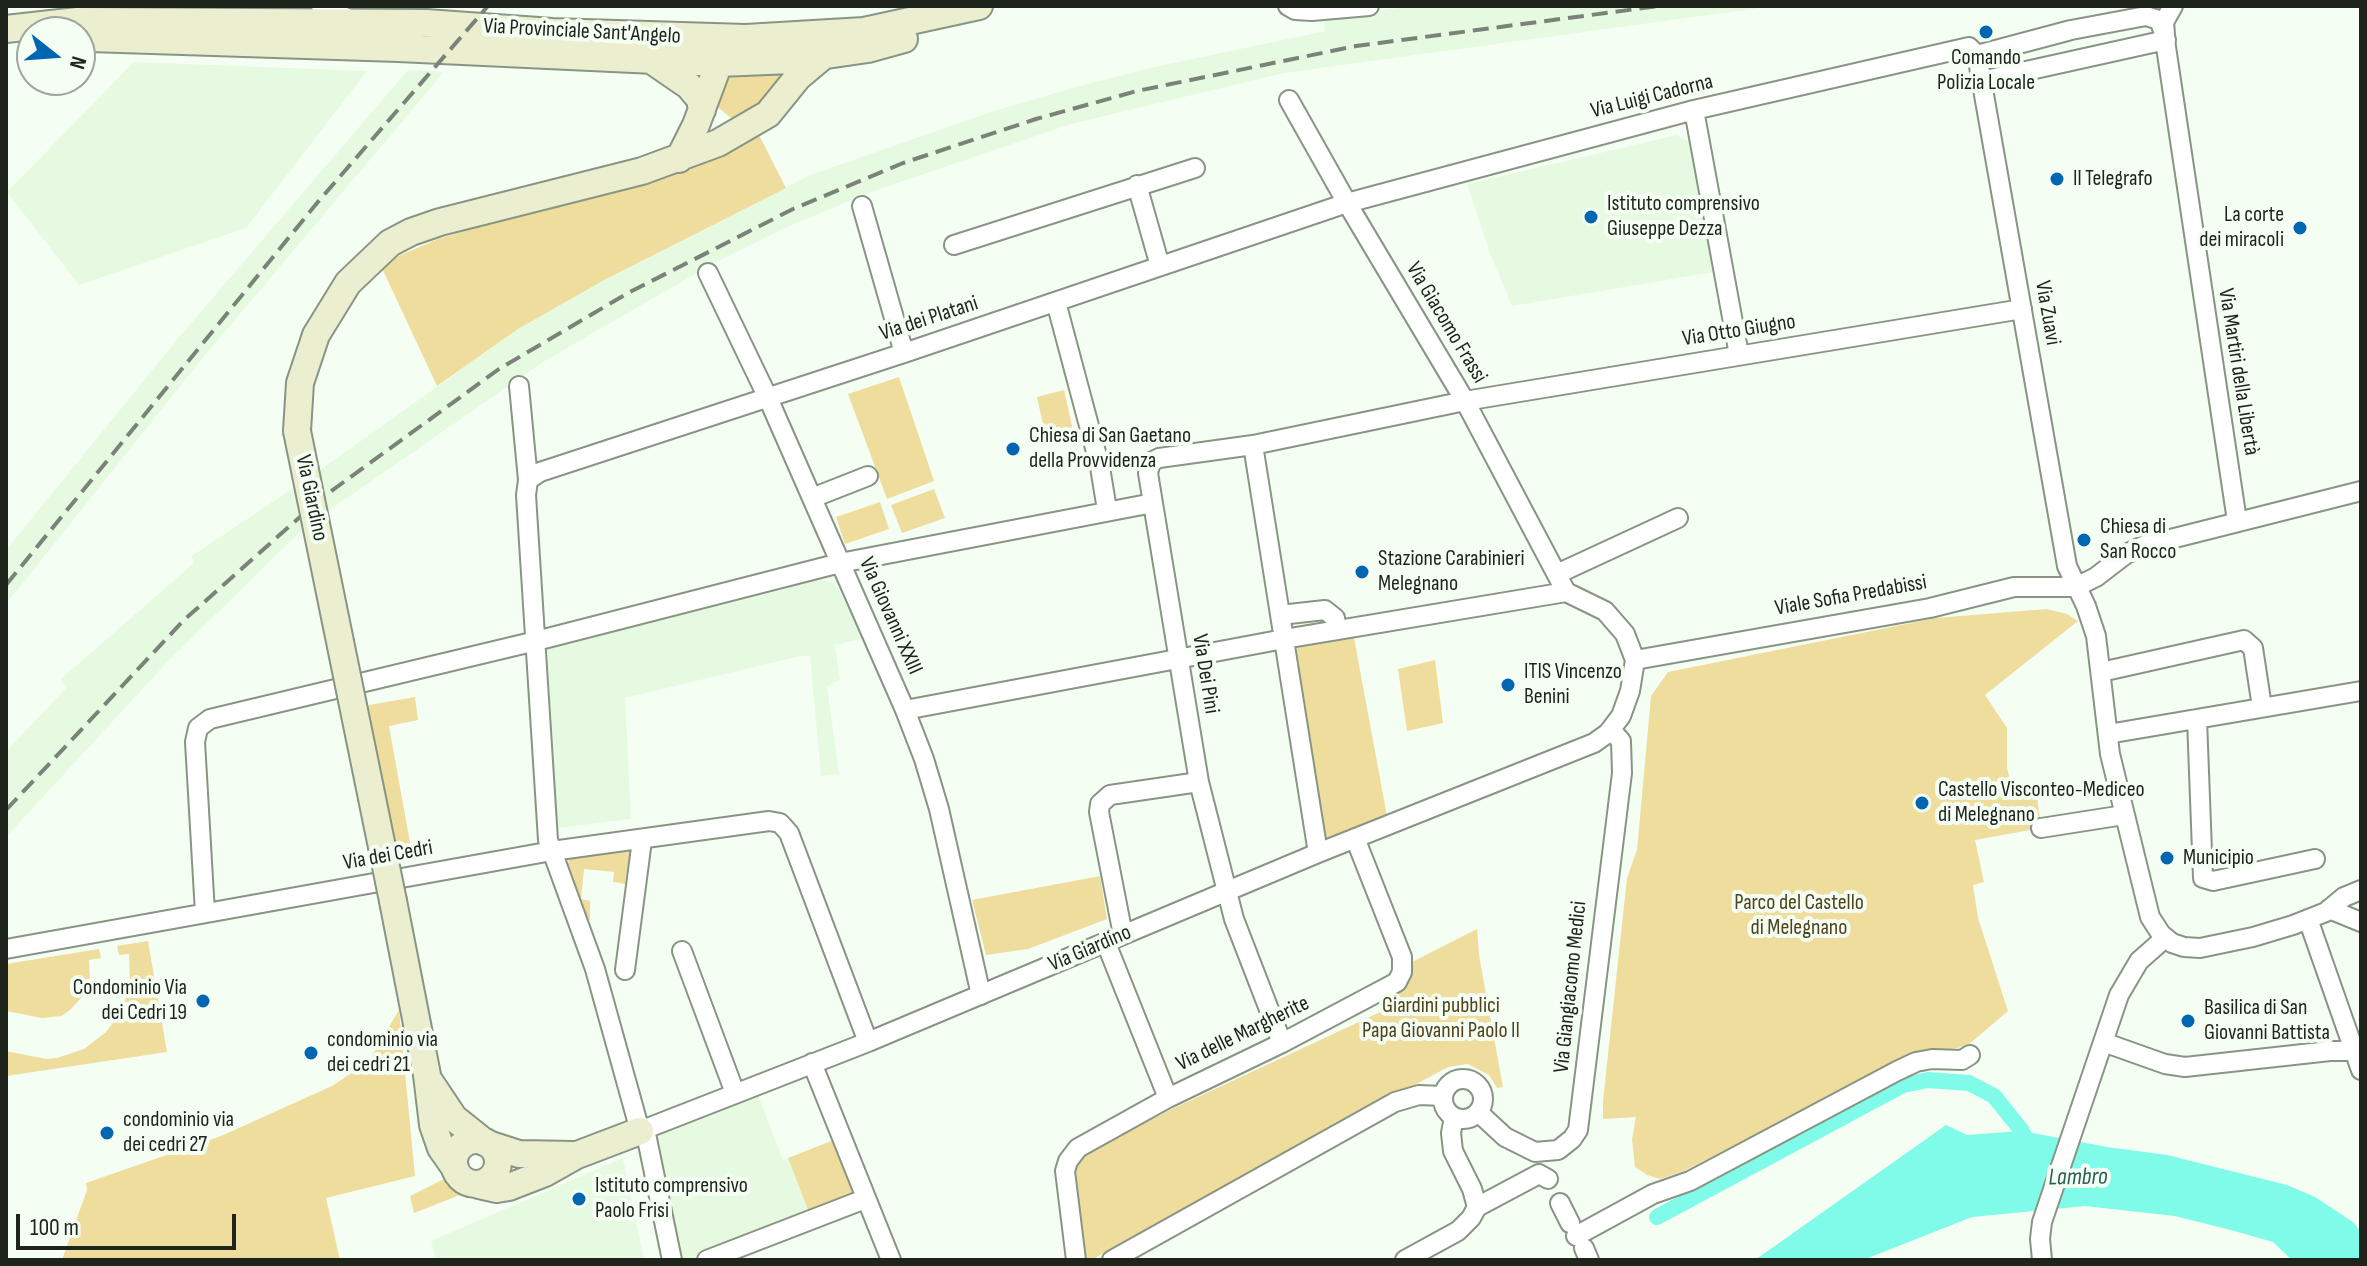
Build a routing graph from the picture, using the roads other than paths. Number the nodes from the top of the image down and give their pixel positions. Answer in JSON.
{"nodes":[{"id":1,"x":257,"y":6,"type":"edge"},
{"id":2,"x":321,"y":6,"type":"edge"},
{"id":3,"x":1369,"y":6,"type":"edge"},
{"id":4,"x":2173,"y":6,"type":"edge"},
{"id":5,"x":1289,"y":7,"type":"edge"},
{"id":6,"x":972,"y":8,"type":"edge"},
{"id":7,"x":291,"y":11,"type":"edge"},
{"id":8,"x":150,"y":22,"type":"junction"},
{"id":9,"x":374,"y":23,"type":"junction"},
{"id":10,"x":6,"y":29,"type":"edge"},
{"id":11,"x":96,"y":38,"type":"edge"},
{"id":12,"x":746,"y":38,"type":"junction"},
{"id":13,"x":2166,"y":40,"type":"junction"},
{"id":14,"x":250,"y":45,"type":"junction"},
{"id":15,"x":347,"y":47,"type":"junction"},
{"id":16,"x":1974,"y":52,"type":"junction"},
{"id":17,"x":823,"y":56,"type":"junction"},
{"id":18,"x":654,"y":62,"type":"junction"},
{"id":19,"x":779,"y":62,"type":"junction"},
{"id":20,"x":719,"y":63,"type":"junction"},
{"id":21,"x":1981,"y":81,"type":"junction"},
{"id":22,"x":785,"y":95,"type":"junction"},
{"id":23,"x":1289,"y":100,"type":"dead end"},
{"id":24,"x":704,"y":104,"type":"junction"},
{"id":25,"x":1694,"y":110,"type":"junction"},
{"id":26,"x":751,"y":126,"type":"junction"},
{"id":27,"x":679,"y":159,"type":"junction"},
{"id":28,"x":1195,"y":168,"type":"dead end"},
{"id":29,"x":1137,"y":185,"type":"junction"},
{"id":30,"x":1347,"y":203,"type":"junction"},
{"id":31,"x":862,"y":206,"type":"dead end"},
{"id":32,"x":954,"y":245,"type":"dead end"},
{"id":33,"x":1160,"y":266,"type":"junction"},
{"id":34,"x":708,"y":273,"type":"dead end"},
{"id":35,"x":1056,"y":302,"type":"junction"},
{"id":36,"x":2022,"y":309,"type":"junction"},
{"id":37,"x":904,"y":353,"type":"junction"},
{"id":38,"x":1739,"y":355,"type":"junction"},
{"id":39,"x":519,"y":386,"type":"dead end"},
{"id":40,"x":768,"y":398,"type":"junction"},
{"id":41,"x":1465,"y":401,"type":"junction"},
{"id":42,"x":1253,"y":445,"type":"junction"},
{"id":43,"x":1151,"y":462,"type":"joint"},
{"id":44,"x":868,"y":476,"type":"dead end"},
{"id":45,"x":528,"y":480,"type":"junction"},
{"id":46,"x":2361,"y":491,"type":"edge"},
{"id":47,"x":812,"y":498,"type":"junction"},
{"id":48,"x":1153,"y":503,"type":"junction"},
{"id":49,"x":1107,"y":510,"type":"junction"},
{"id":50,"x":1678,"y":518,"type":"dead end"},
{"id":51,"x":2237,"y":521,"type":"junction"},
{"id":52,"x":840,"y":563,"type":"junction"},
{"id":53,"x":1557,"y":574,"type":"junction"},
{"id":54,"x":2076,"y":587,"type":"junction"},
{"id":55,"x":1566,"y":592,"type":"junction"},
{"id":56,"x":1280,"y":615,"type":"junction"},
{"id":57,"x":1337,"y":630,"type":"junction"},
{"id":58,"x":1284,"y":639,"type":"junction"},
{"id":59,"x":536,"y":641,"type":"junction"},
{"id":60,"x":1178,"y":659,"type":"junction"},
{"id":61,"x":1635,"y":660,"type":"junction"},
{"id":62,"x":2101,"y":672,"type":"junction"},
{"id":63,"x":2361,"y":691,"type":"edge"},
{"id":64,"x":2262,"y":707,"type":"junction"},
{"id":65,"x":905,"y":710,"type":"junction"},
{"id":66,"x":2197,"y":719,"type":"junction"},
{"id":67,"x":2108,"y":734,"type":"junction"},
{"id":68,"x":1606,"y":735,"type":"junction"},
{"id":69,"x":1199,"y":782,"type":"junction"},
{"id":70,"x":2124,"y":815,"type":"junction"},
{"id":71,"x":2041,"y":828,"type":"dead end"},
{"id":72,"x":1355,"y":838,"type":"junction"},
{"id":73,"x":642,"y":840,"type":"junction"},
{"id":74,"x":552,"y":851,"type":"junction"},
{"id":75,"x":1318,"y":853,"type":"junction"},
{"id":76,"x":2315,"y":859,"type":"dead end"},
{"id":77,"x":2361,"y":890,"type":"edge"},
{"id":78,"x":1228,"y":892,"type":"junction"},
{"id":79,"x":2329,"y":909,"type":"junction"},
{"id":80,"x":205,"y":913,"type":"junction"},
{"id":81,"x":2308,"y":919,"type":"junction"},
{"id":82,"x":2361,"y":922,"type":"edge"},
{"id":83,"x":2165,"y":938,"type":"junction"},
{"id":84,"x":1114,"y":939,"type":"junction"},
{"id":85,"x":6,"y":949,"type":"edge"},
{"id":86,"x":682,"y":951,"type":"dead end"},
{"id":87,"x":625,"y":970,"type":"dead end"},
{"id":88,"x":981,"y":995,"type":"junction"},
{"id":89,"x":868,"y":1042,"type":"junction"},
{"id":90,"x":2103,"y":1042,"type":"junction"},
{"id":91,"x":1282,"y":1043,"type":"junction"},
{"id":92,"x":2358,"y":1052,"type":"edge"},
{"id":93,"x":1970,"y":1055,"type":"dead end"},
{"id":94,"x":812,"y":1063,"type":"junction"},
{"id":95,"x":2361,"y":1070,"type":"edge"},
{"id":96,"x":427,"y":1075,"type":"junction"},
{"id":97,"x":735,"y":1093,"type":"junction"},
{"id":98,"x":1443,"y":1096,"type":"junction"},
{"id":99,"x":1168,"y":1098,"type":"junction"},
{"id":100,"x":1478,"y":1112,"type":"junction"},
{"id":101,"x":1454,"y":1117,"type":"junction"},
{"id":102,"x":642,"y":1130,"type":"junction"},
{"id":103,"x":486,"y":1143,"type":"junction"},
{"id":104,"x":577,"y":1155,"type":"junction"},
{"id":105,"x":455,"y":1168,"type":"junction"},
{"id":106,"x":1548,"y":1179,"type":"dead end"},
{"id":107,"x":479,"y":1185,"type":"junction"},
{"id":108,"x":865,"y":1199,"type":"junction"},
{"id":109,"x":1560,"y":1203,"type":"dead end"},
{"id":110,"x":1477,"y":1207,"type":"junction"},
{"id":111,"x":1580,"y":1242,"type":"edge"},
{"id":112,"x":672,"y":1260,"type":"edge"},
{"id":113,"x":707,"y":1260,"type":"edge"},
{"id":114,"x":891,"y":1260,"type":"edge"},
{"id":115,"x":1076,"y":1260,"type":"edge"},
{"id":116,"x":1112,"y":1260,"type":"edge"},
{"id":117,"x":1405,"y":1260,"type":"edge"},
{"id":118,"x":2042,"y":1260,"type":"edge"}],
"edges":[{"from":1,"to":8,"type":"street"},
{"from":2,"to":9,"type":"street"},
{"from":3,"to":5,"type":"street"},
{"from":4,"to":13,"type":"street"},
{"from":6,"to":12,"type":"street","name":"Via Provinciale Sant'Angelo"},
{"from":6,"to":17,"type":"street","name":"Via Provinciale Sant'Angelo"},
{"from":7,"to":8,"type":"street","name":"Via Provinciale Sant'Angelo"},
{"from":7,"to":9,"type":"street","name":"Via Provinciale Sant'Angelo"},
{"from":7,"to":14,"type":"street"},
{"from":7,"to":15,"type":"street"},
{"from":8,"to":10,"type":"street","name":"Via Provinciale Sant'Angelo"},
{"from":9,"to":12,"type":"street","name":"Via Provinciale Sant'Angelo"},
{"from":11,"to":14,"type":"street","name":"Via Provinciale Sant'Angelo"},
{"from":12,"to":19,"type":"street"},
{"from":12,"to":20,"type":"street"},
{"from":13,"to":16,"type":"street","name":"Via Luigi Cadorna"},
{"from":13,"to":21,"type":"street"},
{"from":13,"to":51,"type":"street","name":"Via Martiri della Libertà"},
{"from":14,"to":15,"type":"street","name":"Via Provinciale Sant'Angelo"},
{"from":15,"to":18,"type":"street","name":"Via Provinciale Sant'Angelo"},
{"from":16,"to":21,"type":"street","name":"Via Zuavi"},
{"from":16,"to":25,"type":"street","name":"Via Luigi Cadorna"},
{"from":17,"to":19,"type":"street","name":"Via Provinciale Sant'Angelo"},
{"from":17,"to":22,"type":"street"},
{"from":18,"to":20,"type":"street","name":"Via Provinciale Sant'Angelo"},
{"from":18,"to":24,"type":"street"},
{"from":19,"to":20,"type":"street","name":"Via Provinciale Sant'Angelo"},
{"from":19,"to":22,"type":"street"},
{"from":20,"to":24,"type":"street"},
{"from":21,"to":36,"type":"street","name":"Via Zuavi"},
{"from":22,"to":26,"type":"street"},
{"from":23,"to":30,"type":"street","name":"Via Giacomo Frassi"},
{"from":24,"to":26,"type":"street"},
{"from":24,"to":27,"type":"street"},
{"from":25,"to":30,"type":"street","name":"Via Luigi Cadorna"},
{"from":25,"to":38,"type":"street"},
{"from":26,"to":27,"type":"street","name":"Via Giardino"},
{"from":27,"to":96,"type":"street","name":"Via Giardino","bridge":true},
{"from":28,"to":29,"type":"street"},
{"from":29,"to":32,"type":"street"},
{"from":29,"to":33,"type":"street"},
{"from":30,"to":33,"type":"street","name":"Via dei Platani"},
{"from":30,"to":41,"type":"street","name":"Via Giacomo Frassi"},
{"from":31,"to":37,"type":"street"},
{"from":33,"to":35,"type":"street","name":"Via dei Platani"},
{"from":34,"to":40,"type":"street","name":"Via Giovanni XXIII"},
{"from":35,"to":37,"type":"street","name":"Via dei Platani"},
{"from":35,"to":49,"type":"street"},
{"from":36,"to":38,"type":"street","name":"Via Otto Giugno"},
{"from":36,"to":54,"type":"street","name":"Via Zuavi"},
{"from":37,"to":40,"type":"street","name":"Via dei Platani"},
{"from":38,"to":41,"type":"street","name":"Via Otto Giugno"},
{"from":39,"to":45,"type":"street"},
{"from":40,"to":45,"type":"street","name":"Via dei Platani"},
{"from":40,"to":47,"type":"street","name":"Via Giovanni XXIII"},
{"from":41,"to":42,"type":"street","name":"Via Otto Giugno"},
{"from":41,"to":53,"type":"street","name":"Via Giacomo Frassi"},
{"from":42,"to":43,"type":"street","name":"Via Otto Giugno"},
{"from":42,"to":56,"type":"street"},
{"from":43,"to":48,"type":"street","name":"Via Dei Pini"},
{"from":44,"to":47,"type":"street"},
{"from":45,"to":59,"type":"street"},
{"from":46,"to":51,"type":"street"},
{"from":47,"to":52,"type":"street","name":"Via Giovanni XXIII"},
{"from":48,"to":49,"type":"street"},
{"from":48,"to":60,"type":"street","name":"Via Dei Pini"},
{"from":49,"to":52,"type":"street"},
{"from":50,"to":53,"type":"street"},
{"from":51,"to":54,"type":"street"},
{"from":52,"to":59,"type":"street"},
{"from":52,"to":65,"type":"street","name":"Via Giovanni XXIII"},
{"from":53,"to":55,"type":"street","name":"Via Giacomo Frassi"},
{"from":54,"to":61,"type":"street","name":"Viale Sofia Predabissi"},
{"from":54,"to":62,"type":"street","name":"Via Zuavi"},
{"from":55,"to":57,"type":"street"},
{"from":55,"to":61,"type":"street"},
{"from":56,"to":57,"type":"street"},
{"from":56,"to":58,"type":"street"},
{"from":57,"to":58,"type":"street"},
{"from":58,"to":60,"type":"street"},
{"from":58,"to":75,"type":"street"},
{"from":59,"to":74,"type":"street"},
{"from":59,"to":80,"type":"street"},
{"from":60,"to":65,"type":"street"},
{"from":60,"to":69,"type":"street","name":"Via Dei Pini"},
{"from":61,"to":68,"type":"street"},
{"from":62,"to":64,"type":"street"},
{"from":62,"to":67,"type":"street","name":"Via Zuavi"},
{"from":63,"to":64,"type":"street"},
{"from":64,"to":66,"type":"street"},
{"from":65,"to":88,"type":"street","name":"Via Giovanni XXIII"},
{"from":66,"to":67,"type":"street"},
{"from":66,"to":76,"type":"street"},
{"from":67,"to":70,"type":"street","name":"Via Zuavi"},
{"from":68,"to":72,"type":"street","name":"Via Giardino"},
{"from":68,"to":100,"type":"street","name":"Via Giangiacomo Medici"},
{"from":69,"to":78,"type":"street","name":"Via Dei Pini"},
{"from":69,"to":84,"type":"street"},
{"from":70,"to":71,"type":"street"},
{"from":70,"to":83,"type":"street","name":"Via Zuavi"},
{"from":72,"to":75,"type":"street","name":"Via Giardino"},
{"from":72,"to":91,"type":"street","name":"Via delle Margherite"},
{"from":73,"to":74,"type":"street","name":"Via dei Cedri"},
{"from":73,"to":87,"type":"street"},
{"from":73,"to":89,"type":"street","name":"Via dei Cedri"},
{"from":74,"to":80,"type":"street","name":"Via dei Cedri"},
{"from":74,"to":102,"type":"street"},
{"from":75,"to":78,"type":"street","name":"Via Giardino"},
{"from":77,"to":79,"type":"street"},
{"from":78,"to":84,"type":"street","name":"Via Giardino"},
{"from":78,"to":91,"type":"street","name":"Via Dei Pini"},
{"from":79,"to":81,"type":"street"},
{"from":79,"to":82,"type":"street"},
{"from":80,"to":85,"type":"street","name":"Via dei Cedri"},
{"from":81,"to":83,"type":"street"},
{"from":81,"to":92,"type":"street"},
{"from":83,"to":90,"type":"street"},
{"from":84,"to":88,"type":"street","name":"Via Giardino"},
{"from":84,"to":99,"type":"street"},
{"from":86,"to":97,"type":"street"},
{"from":88,"to":89,"type":"street","name":"Via Giardino"},
{"from":89,"to":94,"type":"street","name":"Via Giardino"},
{"from":90,"to":92,"type":"street"},
{"from":90,"to":118,"type":"street"},
{"from":91,"to":99,"type":"street","name":"Via delle Margherite"},
{"from":92,"to":95,"type":"street"},
{"from":93,"to":111,"type":"street"},
{"from":94,"to":97,"type":"street","name":"Via Giardino"},
{"from":94,"to":108,"type":"street"},
{"from":96,"to":103,"type":"street","name":"Via Giardino"},
{"from":96,"to":105,"type":"street","name":"Via Giardino"},
{"from":97,"to":102,"type":"street","name":"Via Giardino"},
{"from":98,"to":100,"type":"street"},
{"from":98,"to":101,"type":"street"},
{"from":98,"to":116,"type":"street"},
{"from":99,"to":115,"type":"street","name":"Via delle Margherite"},
{"from":100,"to":101,"type":"street"},
{"from":101,"to":110,"type":"street"},
{"from":102,"to":104,"type":"street","name":"Via Giardino"},
{"from":102,"to":112,"type":"street"},
{"from":103,"to":104,"type":"street","name":"Via Giardino"},
{"from":103,"to":105,"type":"street"},
{"from":103,"to":107,"type":"street"},
{"from":104,"to":107,"type":"street","name":"Via Giardino"},
{"from":105,"to":107,"type":"street","name":"Via Giardino"},
{"from":106,"to":110,"type":"street"},
{"from":108,"to":113,"type":"street"},
{"from":108,"to":114,"type":"street"},
{"from":109,"to":111,"type":"street"},
{"from":110,"to":117,"type":"street"}]}
